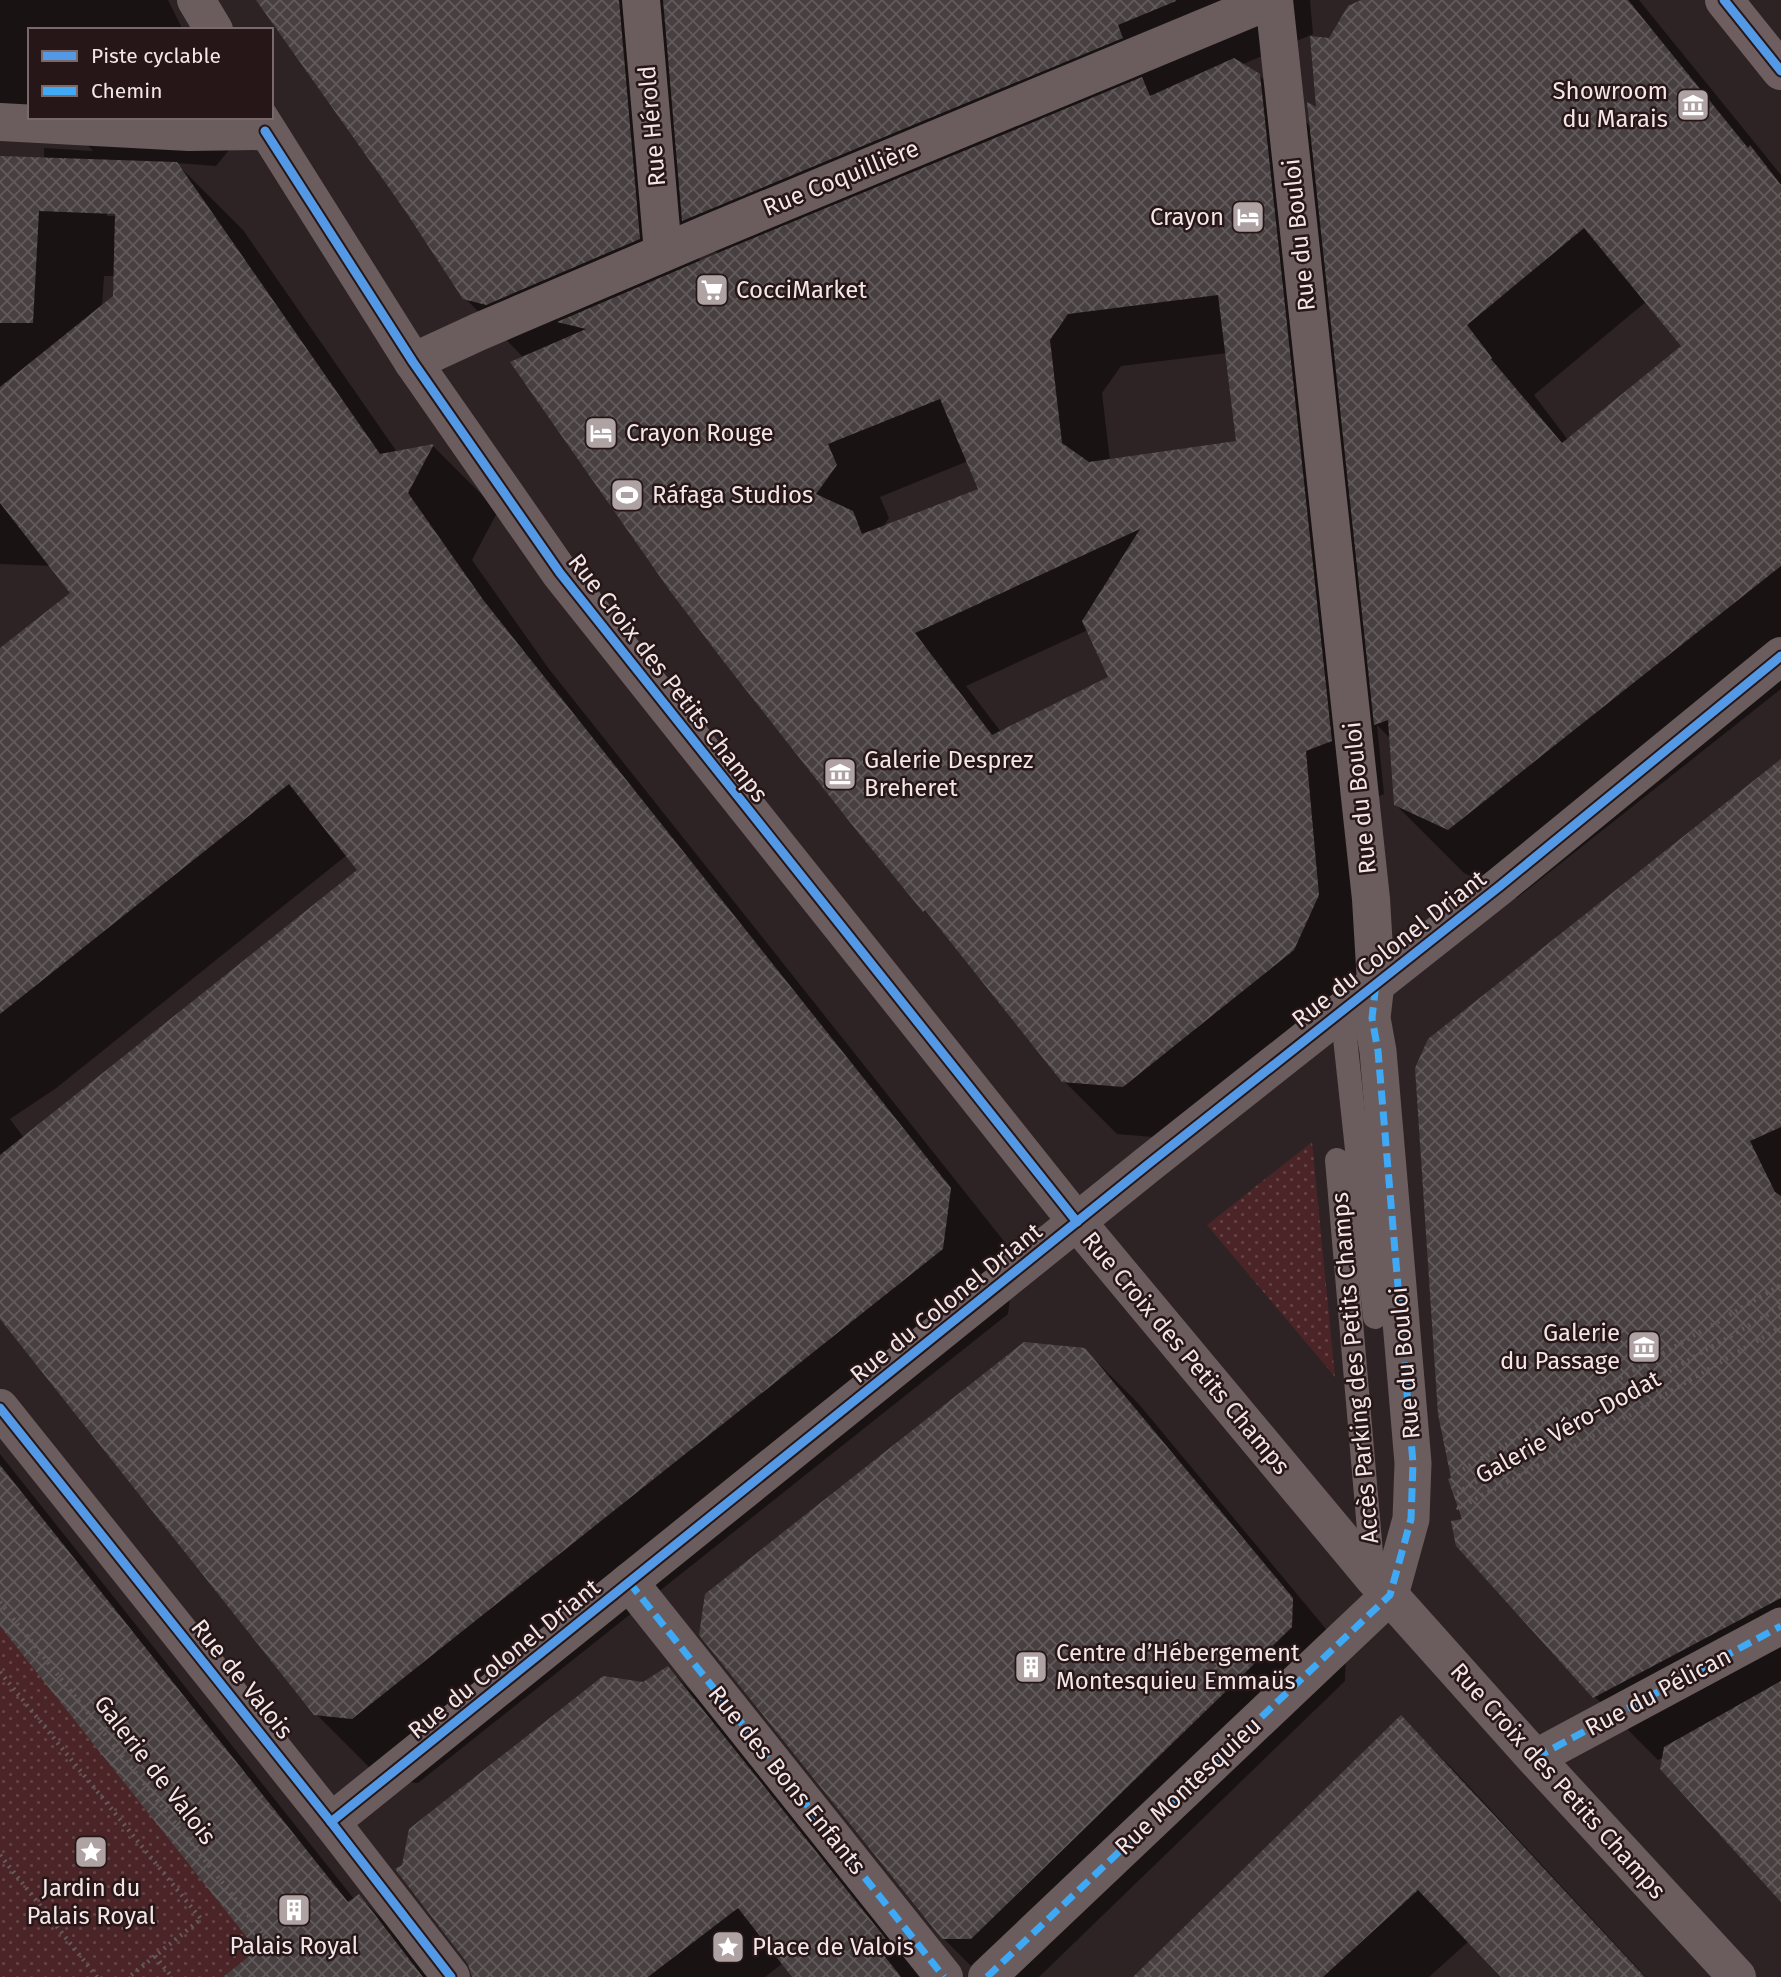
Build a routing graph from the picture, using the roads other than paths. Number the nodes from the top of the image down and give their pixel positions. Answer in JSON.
{"nodes":[{"id":1,"x":196,"y":0,"type":"edge"},
{"id":2,"x":641,"y":0,"type":"edge"},
{"id":3,"x":1272,"y":0,"type":"edge"},
{"id":4,"x":1724,"y":0,"type":"edge"},
{"id":5,"x":213,"y":28,"type":"edge"},
{"id":6,"x":1781,"y":71,"type":"edge"},
{"id":7,"x":0,"y":122,"type":"edge"},
{"id":8,"x":262,"y":124,"type":"edge"},
{"id":9,"x":663,"y":253,"type":"junction"},
{"id":10,"x":413,"y":362,"type":"junction"},
{"id":11,"x":1781,"y":656,"type":"edge"},
{"id":12,"x":1376,"y":983,"type":"junction"},
{"id":13,"x":1342,"y":1010,"type":"junction"},
{"id":14,"x":1337,"y":1160,"type":"dead end"},
{"id":15,"x":1077,"y":1222,"type":"junction"},
{"id":16,"x":1375,"y":1317,"type":"dead end"},
{"id":17,"x":0,"y":1408,"type":"edge"},
{"id":18,"x":629,"y":1582,"type":"junction"},
{"id":19,"x":1382,"y":1586,"type":"junction"},
{"id":20,"x":1781,"y":1626,"type":"edge"},
{"id":21,"x":1535,"y":1758,"type":"junction"},
{"id":22,"x":331,"y":1822,"type":"junction"},
{"id":23,"x":450,"y":1977,"type":"edge"},
{"id":24,"x":944,"y":1977,"type":"edge"},
{"id":25,"x":987,"y":1977,"type":"edge"},
{"id":26,"x":1737,"y":1977,"type":"edge"}],
"edges":[{"from":1,"to":5,"type":"street"},
{"from":2,"to":9,"type":"street","name":"Rue Hérold"},
{"from":3,"to":9,"type":"street","name":"Rue Coquillière"},
{"from":3,"to":12,"type":"street","name":"Rue du Bouloi"},
{"from":4,"to":6,"type":"main road"},
{"from":7,"to":8,"type":"street"},
{"from":8,"to":10,"type":"street","name":"Rue Croix des Petits Champs"},
{"from":9,"to":10,"type":"street","name":"Rue Coquillière"},
{"from":10,"to":15,"type":"street","name":"Rue Croix des Petits Champs"},
{"from":11,"to":12,"type":"street","name":"Rue du Colonel Driant"},
{"from":12,"to":13,"type":"street","name":"Rue du Colonel Driant"},
{"from":12,"to":19,"type":"street","name":"Rue du Bouloi"},
{"from":13,"to":15,"type":"street","name":"Rue du Colonel Driant"},
{"from":13,"to":16,"type":"lane","name":"Accès Parking des Petits Champs"},
{"from":14,"to":19,"type":"lane","name":"Accès Parking des Petits Champs"},
{"from":15,"to":18,"type":"street","name":"Rue du Colonel Driant"},
{"from":15,"to":19,"type":"street","name":"Rue Croix des Petits Champs"},
{"from":17,"to":22,"type":"street","name":"Rue de Valois"},
{"from":18,"to":22,"type":"street","name":"Rue du Colonel Driant"},
{"from":18,"to":24,"type":"street","name":"Rue des Bons Enfants"},
{"from":19,"to":21,"type":"street","name":"Rue Croix des Petits Champs"},
{"from":19,"to":25,"type":"street","name":"Rue Montesquieu"},
{"from":20,"to":21,"type":"street","name":"Rue du Pélican"},
{"from":21,"to":26,"type":"street","name":"Rue Croix des Petits Champs"},
{"from":22,"to":23,"type":"street","name":"Rue de Valois"}]}
